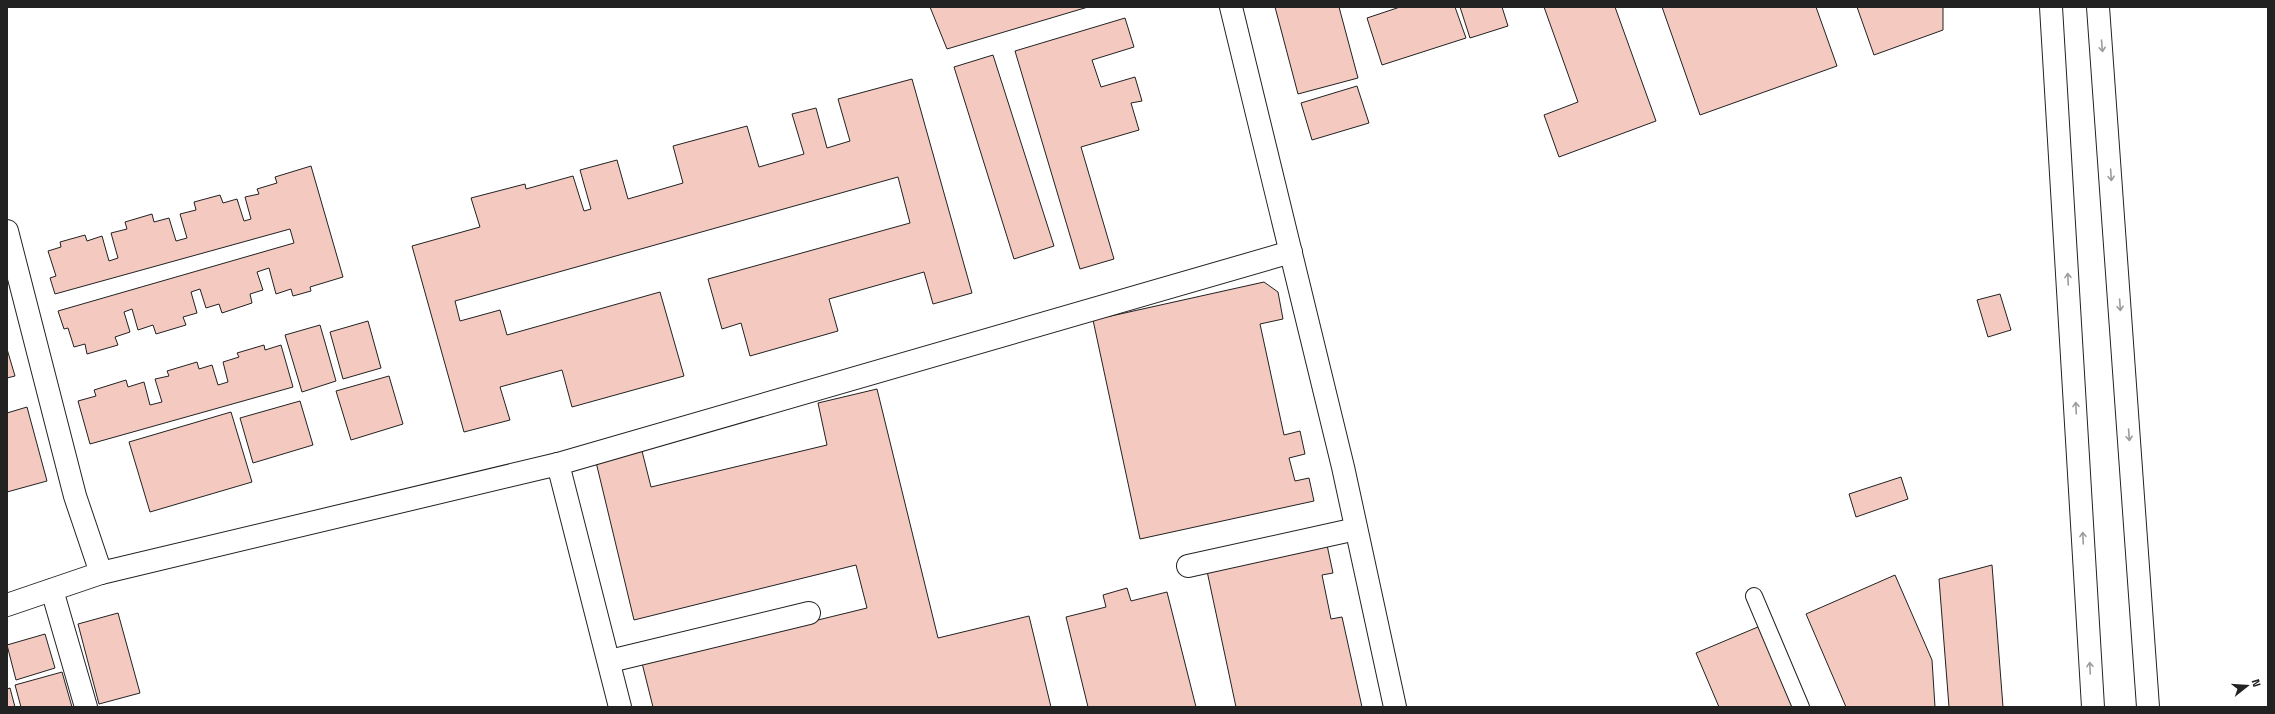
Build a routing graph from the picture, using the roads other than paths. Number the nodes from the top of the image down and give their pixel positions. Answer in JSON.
{"nodes":[{"id":1,"x":1231,"y":7,"type":"edge"},
{"id":2,"x":2051,"y":7,"type":"edge"},
{"id":3,"x":2098,"y":7,"type":"edge"},
{"id":4,"x":7,"y":231,"type":"edge"},
{"id":5,"x":1291,"y":252,"type":"junction"},
{"id":6,"x":558,"y":464,"type":"junction"},
{"id":7,"x":1356,"y":529,"type":"junction"},
{"id":8,"x":1188,"y":566,"type":"dead end"},
{"id":9,"x":101,"y":574,"type":"junction"},
{"id":10,"x":52,"y":590,"type":"junction"},
{"id":11,"x":1754,"y":596,"type":"dead end"},
{"id":12,"x":7,"y":605,"type":"edge"},
{"id":13,"x":809,"y":613,"type":"dead end"},
{"id":14,"x":610,"y":661,"type":"junction"},
{"id":15,"x":86,"y":707,"type":"edge"},
{"id":16,"x":620,"y":707,"type":"edge"},
{"id":17,"x":1396,"y":707,"type":"edge"},
{"id":18,"x":1801,"y":707,"type":"edge"},
{"id":19,"x":2093,"y":707,"type":"edge"},
{"id":20,"x":2148,"y":707,"type":"edge"}],
"edges":[{"from":1,"to":5,"type":"street"},
{"from":19,"to":2,"type":"street","one_way":true},
{"from":3,"to":20,"type":"street","one_way":true},
{"from":4,"to":9,"type":"street"},
{"from":5,"to":6,"type":"street"},
{"from":5,"to":7,"type":"street"},
{"from":6,"to":9,"type":"street"},
{"from":6,"to":14,"type":"street"},
{"from":7,"to":8,"type":"street"},
{"from":7,"to":17,"type":"street"},
{"from":9,"to":10,"type":"street"},
{"from":10,"to":12,"type":"street"},
{"from":10,"to":15,"type":"street"},
{"from":11,"to":18,"type":"lane"},
{"from":13,"to":14,"type":"street"},
{"from":14,"to":16,"type":"street"}]}
